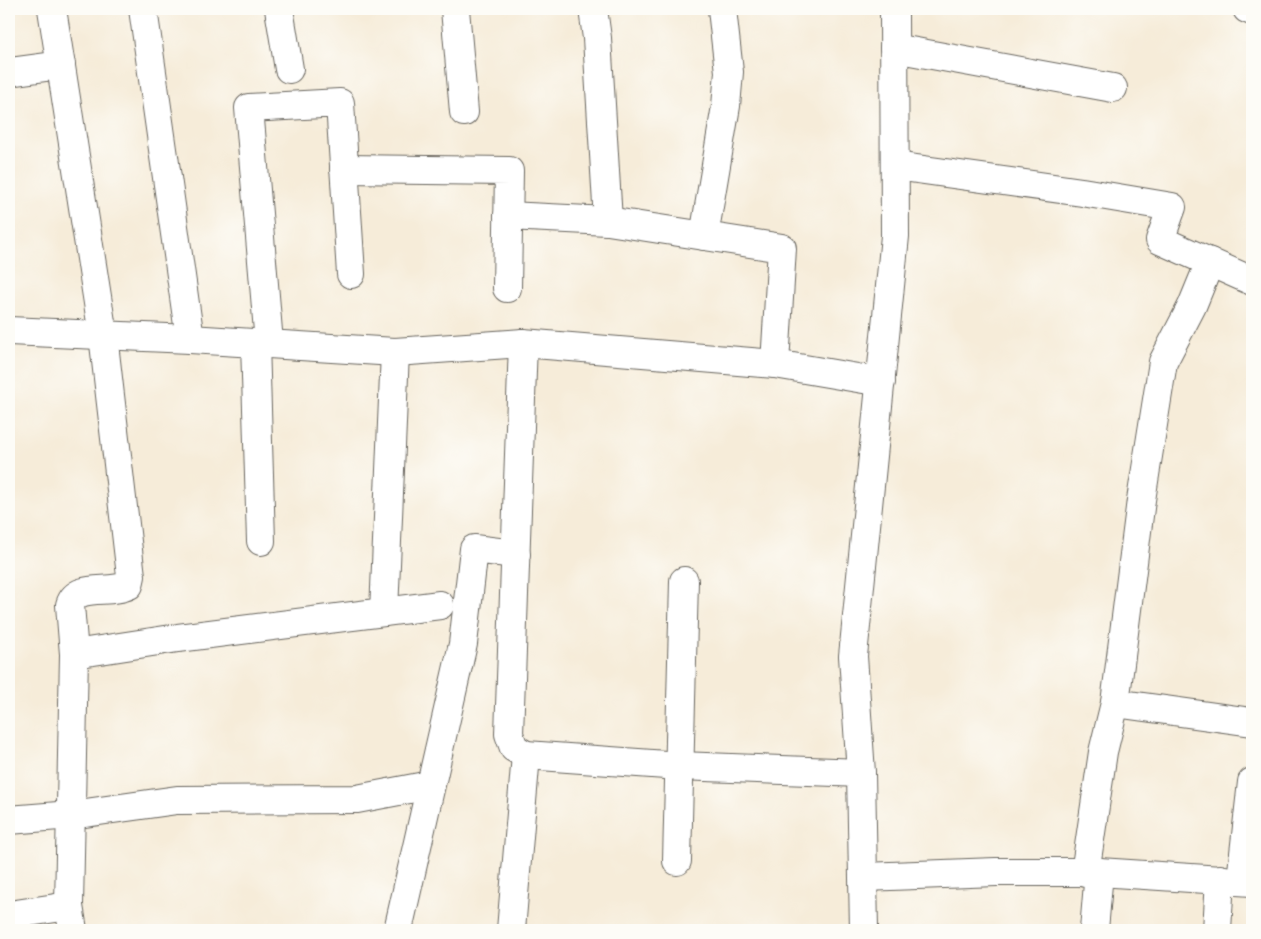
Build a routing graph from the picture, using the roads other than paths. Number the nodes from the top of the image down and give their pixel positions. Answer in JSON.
{"nodes":[{"id":1,"x":52,"y":9,"type":"edge"},
{"id":2,"x":143,"y":9,"type":"edge"},
{"id":3,"x":279,"y":9,"type":"edge"},
{"id":4,"x":455,"y":9,"type":"edge"},
{"id":5,"x":592,"y":9,"type":"edge"},
{"id":6,"x":722,"y":9,"type":"edge"},
{"id":7,"x":894,"y":9,"type":"edge"},
{"id":8,"x":1247,"y":9,"type":"edge"},
{"id":9,"x":1252,"y":11,"type":"edge"},
{"id":10,"x":894,"y":48,"type":"junction"},
{"id":11,"x":61,"y":65,"type":"junction"},
{"id":12,"x":288,"y":69,"type":"dead end"},
{"id":13,"x":9,"y":72,"type":"edge"},
{"id":14,"x":1112,"y":88,"type":"dead end"},
{"id":15,"x":464,"y":112,"type":"dead end"},
{"id":16,"x":894,"y":166,"type":"junction"},
{"id":17,"x":344,"y":169,"type":"junction"},
{"id":18,"x":508,"y":216,"type":"junction"},
{"id":19,"x":608,"y":221,"type":"junction"},
{"id":20,"x":704,"y":236,"type":"junction"},
{"id":21,"x":1210,"y":262,"type":"junction"},
{"id":22,"x":351,"y":274,"type":"dead end"},
{"id":23,"x":1252,"y":281,"type":"edge"},
{"id":24,"x":507,"y":288,"type":"dead end"},
{"id":25,"x":9,"y":328,"type":"edge"},
{"id":26,"x":102,"y":335,"type":"junction"},
{"id":27,"x":190,"y":339,"type":"junction"},
{"id":28,"x":262,"y":343,"type":"junction"},
{"id":29,"x":523,"y":343,"type":"junction"},
{"id":30,"x":395,"y":352,"type":"junction"},
{"id":31,"x":775,"y":364,"type":"junction"},
{"id":32,"x":881,"y":382,"type":"junction"},
{"id":33,"x":261,"y":541,"type":"dead end"},
{"id":34,"x":516,"y":554,"type":"junction"},
{"id":35,"x":684,"y":581,"type":"dead end"},
{"id":36,"x":440,"y":605,"type":"dead end"},
{"id":37,"x":384,"y":612,"type":"junction"},
{"id":38,"x":74,"y":654,"type":"junction"},
{"id":39,"x":1115,"y":703,"type":"junction"},
{"id":40,"x":1252,"y":722,"type":"edge"},
{"id":41,"x":526,"y":755,"type":"junction"},
{"id":42,"x":680,"y":766,"type":"junction"},
{"id":43,"x":861,"y":773,"type":"junction"},
{"id":44,"x":1252,"y":782,"type":"edge"},
{"id":45,"x":430,"y":785,"type":"junction"},
{"id":46,"x":71,"y":815,"type":"junction"},
{"id":47,"x":9,"y":820,"type":"edge"},
{"id":48,"x":677,"y":861,"type":"dead end"},
{"id":49,"x":1092,"y":873,"type":"junction"},
{"id":50,"x":864,"y":877,"type":"junction"},
{"id":51,"x":1238,"y":880,"type":"edge"},
{"id":52,"x":9,"y":915,"type":"edge"},
{"id":53,"x":71,"y":918,"type":"edge"},
{"id":54,"x":398,"y":930,"type":"edge"},
{"id":55,"x":511,"y":930,"type":"edge"},
{"id":56,"x":864,"y":930,"type":"edge"},
{"id":57,"x":1094,"y":930,"type":"edge"},
{"id":58,"x":1217,"y":930,"type":"edge"}],
"edges":[{"from":1,"to":11,"type":"street"},
{"from":2,"to":27,"type":"street"},
{"from":3,"to":12,"type":"street"},
{"from":4,"to":15,"type":"street"},
{"from":5,"to":19,"type":"street"},
{"from":6,"to":20,"type":"street"},
{"from":7,"to":10,"type":"street"},
{"from":8,"to":9,"type":"street"},
{"from":10,"to":14,"type":"street"},
{"from":10,"to":16,"type":"street"},
{"from":11,"to":13,"type":"street"},
{"from":11,"to":26,"type":"street"},
{"from":16,"to":21,"type":"street"},
{"from":16,"to":32,"type":"street"},
{"from":17,"to":18,"type":"street"},
{"from":17,"to":22,"type":"street"},
{"from":17,"to":28,"type":"street"},
{"from":18,"to":19,"type":"street"},
{"from":18,"to":24,"type":"street"},
{"from":19,"to":20,"type":"street"},
{"from":20,"to":31,"type":"street"},
{"from":21,"to":23,"type":"street"},
{"from":21,"to":39,"type":"street"},
{"from":25,"to":26,"type":"street"},
{"from":26,"to":27,"type":"street"},
{"from":26,"to":38,"type":"street"},
{"from":27,"to":28,"type":"street"},
{"from":28,"to":30,"type":"street"},
{"from":28,"to":33,"type":"street"},
{"from":29,"to":30,"type":"street"},
{"from":29,"to":31,"type":"street"},
{"from":29,"to":34,"type":"street"},
{"from":30,"to":37,"type":"street"},
{"from":31,"to":32,"type":"street"},
{"from":32,"to":43,"type":"street"},
{"from":34,"to":41,"type":"street"},
{"from":34,"to":45,"type":"street"},
{"from":35,"to":42,"type":"street"},
{"from":36,"to":37,"type":"street"},
{"from":37,"to":38,"type":"street"},
{"from":38,"to":46,"type":"street"},
{"from":39,"to":40,"type":"street"},
{"from":39,"to":49,"type":"street"},
{"from":41,"to":42,"type":"street"},
{"from":41,"to":55,"type":"street"},
{"from":42,"to":43,"type":"street"},
{"from":42,"to":48,"type":"street"},
{"from":43,"to":50,"type":"street"},
{"from":44,"to":51,"type":"street"},
{"from":45,"to":46,"type":"street"},
{"from":45,"to":54,"type":"street"},
{"from":46,"to":47,"type":"street"},
{"from":46,"to":53,"type":"street"},
{"from":49,"to":50,"type":"street"},
{"from":49,"to":51,"type":"street"},
{"from":49,"to":57,"type":"street"},
{"from":50,"to":56,"type":"street"},
{"from":51,"to":58,"type":"street"},
{"from":52,"to":53,"type":"street"}]}
